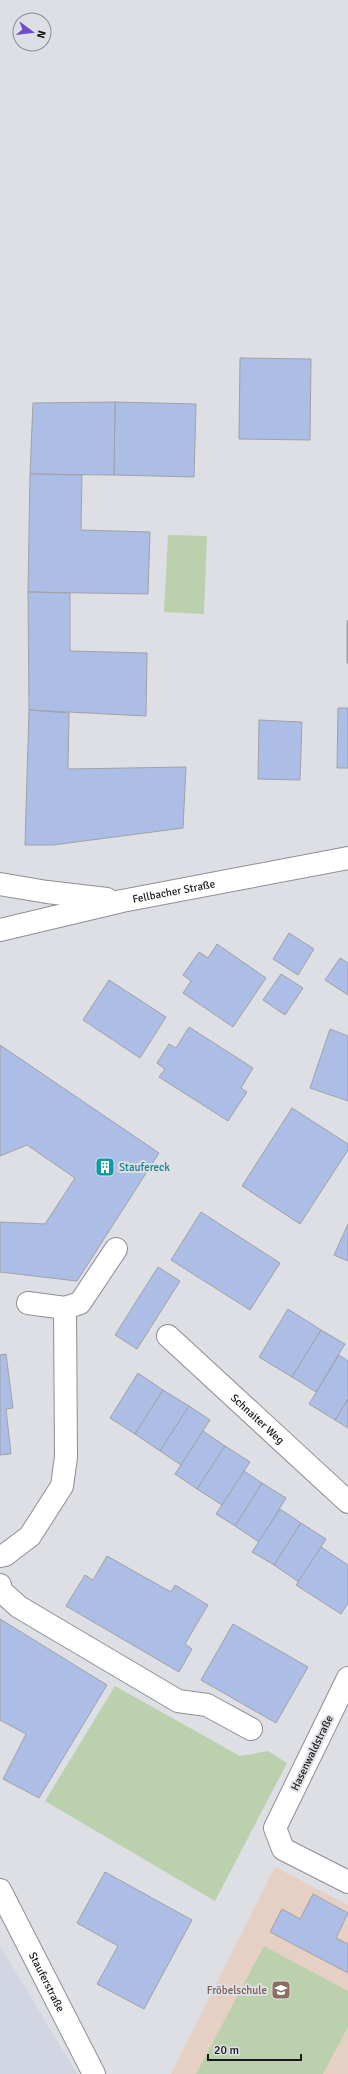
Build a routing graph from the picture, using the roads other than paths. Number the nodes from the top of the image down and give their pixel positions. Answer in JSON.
{"nodes":[{"id":1,"x":348,"y":858,"type":"edge"},
{"id":2,"x":0,"y":884,"type":"edge"},
{"id":3,"x":122,"y":901,"type":"junction"},
{"id":4,"x":0,"y":930,"type":"edge"},
{"id":5,"x":116,"y":1250,"type":"dead end"},
{"id":6,"x":28,"y":1303,"type":"dead end"},
{"id":7,"x":66,"y":1308,"type":"junction"},
{"id":8,"x":168,"y":1336,"type":"dead end"},
{"id":9,"x":348,"y":1502,"type":"edge"},
{"id":10,"x":0,"y":1556,"type":"edge"},
{"id":11,"x":0,"y":1585,"type":"edge"},
{"id":12,"x":348,"y":1678,"type":"edge"},
{"id":13,"x":251,"y":1729,"type":"dead end"},
{"id":14,"x":348,"y":1882,"type":"edge"},
{"id":15,"x":0,"y":1890,"type":"edge"},
{"id":16,"x":94,"y":2074,"type":"edge"}],
"edges":[{"from":1,"to":3,"type":"street","name":"Fellbacher Straße"},
{"from":2,"to":3,"type":"street"},
{"from":3,"to":4,"type":"street","name":"Fellbacher Straße"},
{"from":5,"to":7,"type":"street"},
{"from":6,"to":7,"type":"street"},
{"from":7,"to":10,"type":"street"},
{"from":8,"to":9,"type":"street","name":"Schnaiter Weg"},
{"from":11,"to":13,"type":"street"},
{"from":12,"to":14,"type":"street","name":"Hasenwaldstraße"},
{"from":15,"to":16,"type":"street","name":"Stauferstraße"}]}
